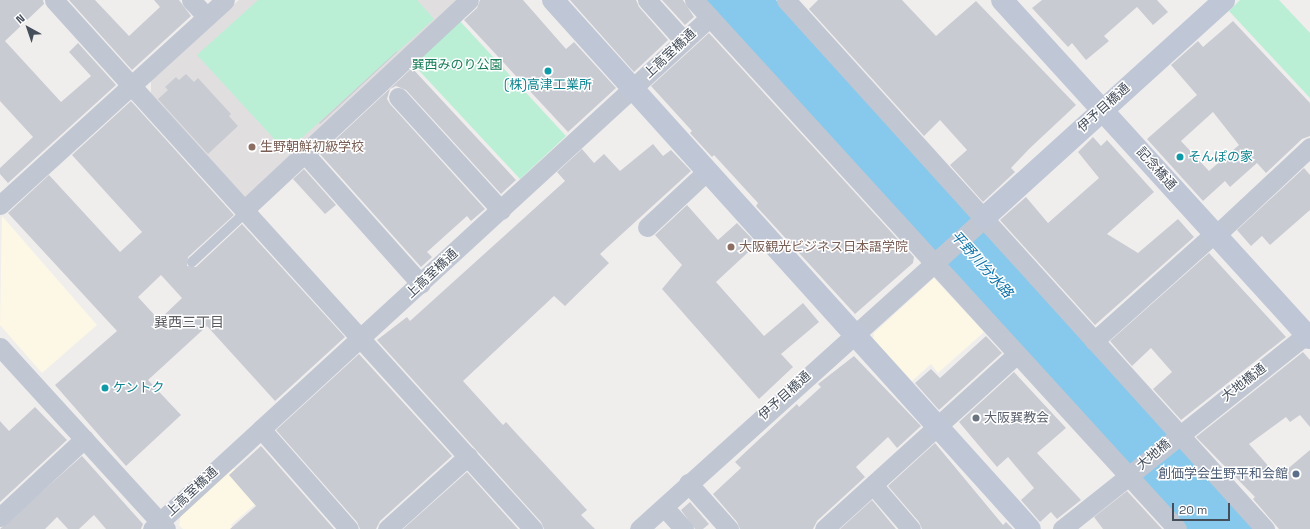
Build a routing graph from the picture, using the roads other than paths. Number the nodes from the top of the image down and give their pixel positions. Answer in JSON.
{"nodes":[{"id":1,"x":54,"y":0,"type":"edge"},
{"id":2,"x":191,"y":0,"type":"edge"},
{"id":3,"x":225,"y":0,"type":"edge"},
{"id":4,"x":469,"y":0,"type":"edge"},
{"id":5,"x":553,"y":0,"type":"edge"},
{"id":6,"x":647,"y":0,"type":"edge"},
{"id":7,"x":694,"y":0,"type":"edge"},
{"id":8,"x":786,"y":0,"type":"edge"},
{"id":9,"x":1002,"y":0,"type":"edge"},
{"id":10,"x":1224,"y":0,"type":"edge"},
{"id":11,"x":207,"y":17,"type":"junction"},
{"id":12,"x":710,"y":17,"type":"junction"},
{"id":13,"x":684,"y":41,"type":"junction"},
{"id":14,"x":132,"y":85,"type":"junction"},
{"id":15,"x":632,"y":89,"type":"junction"},
{"id":16,"x":398,"y":97,"type":"dead end"},
{"id":17,"x":1102,"y":110,"type":"junction"},
{"id":18,"x":1310,"y":147,"type":"edge"},
{"id":19,"x":305,"y":154,"type":"junction"},
{"id":20,"x":707,"y":171,"type":"junction"},
{"id":21,"x":0,"y":205,"type":"edge"},
{"id":22,"x":246,"y":210,"type":"junction"},
{"id":23,"x":501,"y":210,"type":"junction"},
{"id":24,"x":984,"y":218,"type":"junction"},
{"id":25,"x":647,"y":227,"type":"dead end"},
{"id":26,"x":1216,"y":234,"type":"junction"},
{"id":27,"x":192,"y":262,"type":"dead end"},
{"id":28,"x":931,"y":263,"type":"junction"},
{"id":29,"x":421,"y":284,"type":"junction"},
{"id":30,"x":854,"y":333,"type":"junction"},
{"id":31,"x":1309,"y":335,"type":"edge"},
{"id":32,"x":362,"y":337,"type":"junction"},
{"id":33,"x":1094,"y":340,"type":"junction"},
{"id":34,"x":2,"y":354,"type":"edge"},
{"id":35,"x":1016,"y":356,"type":"junction"},
{"id":36,"x":939,"y":427,"type":"junction"},
{"id":37,"x":261,"y":429,"type":"junction"},
{"id":38,"x":1179,"y":434,"type":"junction"},
{"id":39,"x":84,"y":439,"type":"junction"},
{"id":40,"x":468,"y":456,"type":"junction"},
{"id":41,"x":1129,"y":476,"type":"junction"},
{"id":42,"x":688,"y":484,"type":"junction"},
{"id":43,"x":873,"y":485,"type":"junction"},
{"id":44,"x":664,"y":507,"type":"junction"},
{"id":45,"x":0,"y":517,"type":"edge"},
{"id":46,"x":159,"y":527,"type":"edge"},
{"id":47,"x":349,"y":529,"type":"edge"},
{"id":48,"x":387,"y":529,"type":"edge"},
{"id":49,"x":533,"y":529,"type":"edge"},
{"id":50,"x":639,"y":529,"type":"edge"},
{"id":51,"x":684,"y":529,"type":"edge"},
{"id":52,"x":729,"y":529,"type":"edge"},
{"id":53,"x":824,"y":529,"type":"edge"},
{"id":54,"x":911,"y":529,"type":"edge"},
{"id":55,"x":1030,"y":529,"type":"edge"},
{"id":56,"x":1062,"y":529,"type":"edge"},
{"id":57,"x":1177,"y":529,"type":"edge"},
{"id":58,"x":1265,"y":529,"type":"edge"}],
"edges":[{"from":1,"to":14,"type":"street"},
{"from":2,"to":11,"type":"street"},
{"from":3,"to":11,"type":"street"},
{"from":4,"to":19,"type":"street"},
{"from":5,"to":15,"type":"street"},
{"from":6,"to":13,"type":"street"},
{"from":7,"to":12,"type":"street"},
{"from":8,"to":24,"type":"street"},
{"from":9,"to":17,"type":"street","name":"記念橋通"},
{"from":10,"to":17,"type":"street","name":"伊予目橋通"},
{"from":11,"to":14,"type":"street"},
{"from":12,"to":13,"type":"street","name":"上高室橋通"},
{"from":12,"to":28,"type":"street"},
{"from":13,"to":15,"type":"street","name":"上高室橋通"},
{"from":14,"to":21,"type":"street"},
{"from":14,"to":22,"type":"street"},
{"from":15,"to":20,"type":"street"},
{"from":15,"to":23,"type":"street","name":"上高室橋通"},
{"from":16,"to":23,"type":"street"},
{"from":17,"to":24,"type":"street","name":"伊予目橋通"},
{"from":17,"to":26,"type":"street","name":"記念橋通"},
{"from":18,"to":26,"type":"street"},
{"from":19,"to":22,"type":"street"},
{"from":19,"to":29,"type":"street"},
{"from":20,"to":25,"type":"street"},
{"from":20,"to":30,"type":"street"},
{"from":22,"to":27,"type":"lane"},
{"from":22,"to":32,"type":"street"},
{"from":23,"to":29,"type":"street","name":"上高室橋通"},
{"from":24,"to":28,"type":"street","name":"伊予目橋通"},
{"from":24,"to":33,"type":"street"},
{"from":26,"to":31,"type":"street","name":"記念橋通"},
{"from":26,"to":33,"type":"street"},
{"from":28,"to":30,"type":"street","name":"伊予目橋通"},
{"from":28,"to":35,"type":"street"},
{"from":29,"to":32,"type":"street","name":"上高室橋通"},
{"from":30,"to":36,"type":"street"},
{"from":30,"to":42,"type":"street","name":"伊予目橋通"},
{"from":31,"to":38,"type":"street","name":"大地橋通"},
{"from":32,"to":37,"type":"street","name":"上高室橋通"},
{"from":32,"to":40,"type":"street"},
{"from":33,"to":38,"type":"street"},
{"from":34,"to":39,"type":"street"},
{"from":35,"to":36,"type":"street"},
{"from":35,"to":41,"type":"street"},
{"from":36,"to":43,"type":"street"},
{"from":36,"to":55,"type":"street"},
{"from":37,"to":46,"type":"street","name":"上高室橋通"},
{"from":37,"to":47,"type":"street"},
{"from":38,"to":41,"type":"street","name":"大地橋"},
{"from":38,"to":58,"type":"street"},
{"from":39,"to":45,"type":"street"},
{"from":39,"to":46,"type":"street"},
{"from":40,"to":48,"type":"street"},
{"from":40,"to":49,"type":"street"},
{"from":41,"to":56,"type":"street"},
{"from":41,"to":57,"type":"street"},
{"from":42,"to":44,"type":"street","name":"伊予目橋通"},
{"from":42,"to":52,"type":"street"},
{"from":43,"to":53,"type":"street"},
{"from":43,"to":54,"type":"street"},
{"from":44,"to":50,"type":"street","name":"伊予目橋通"},
{"from":44,"to":51,"type":"street"}]}
